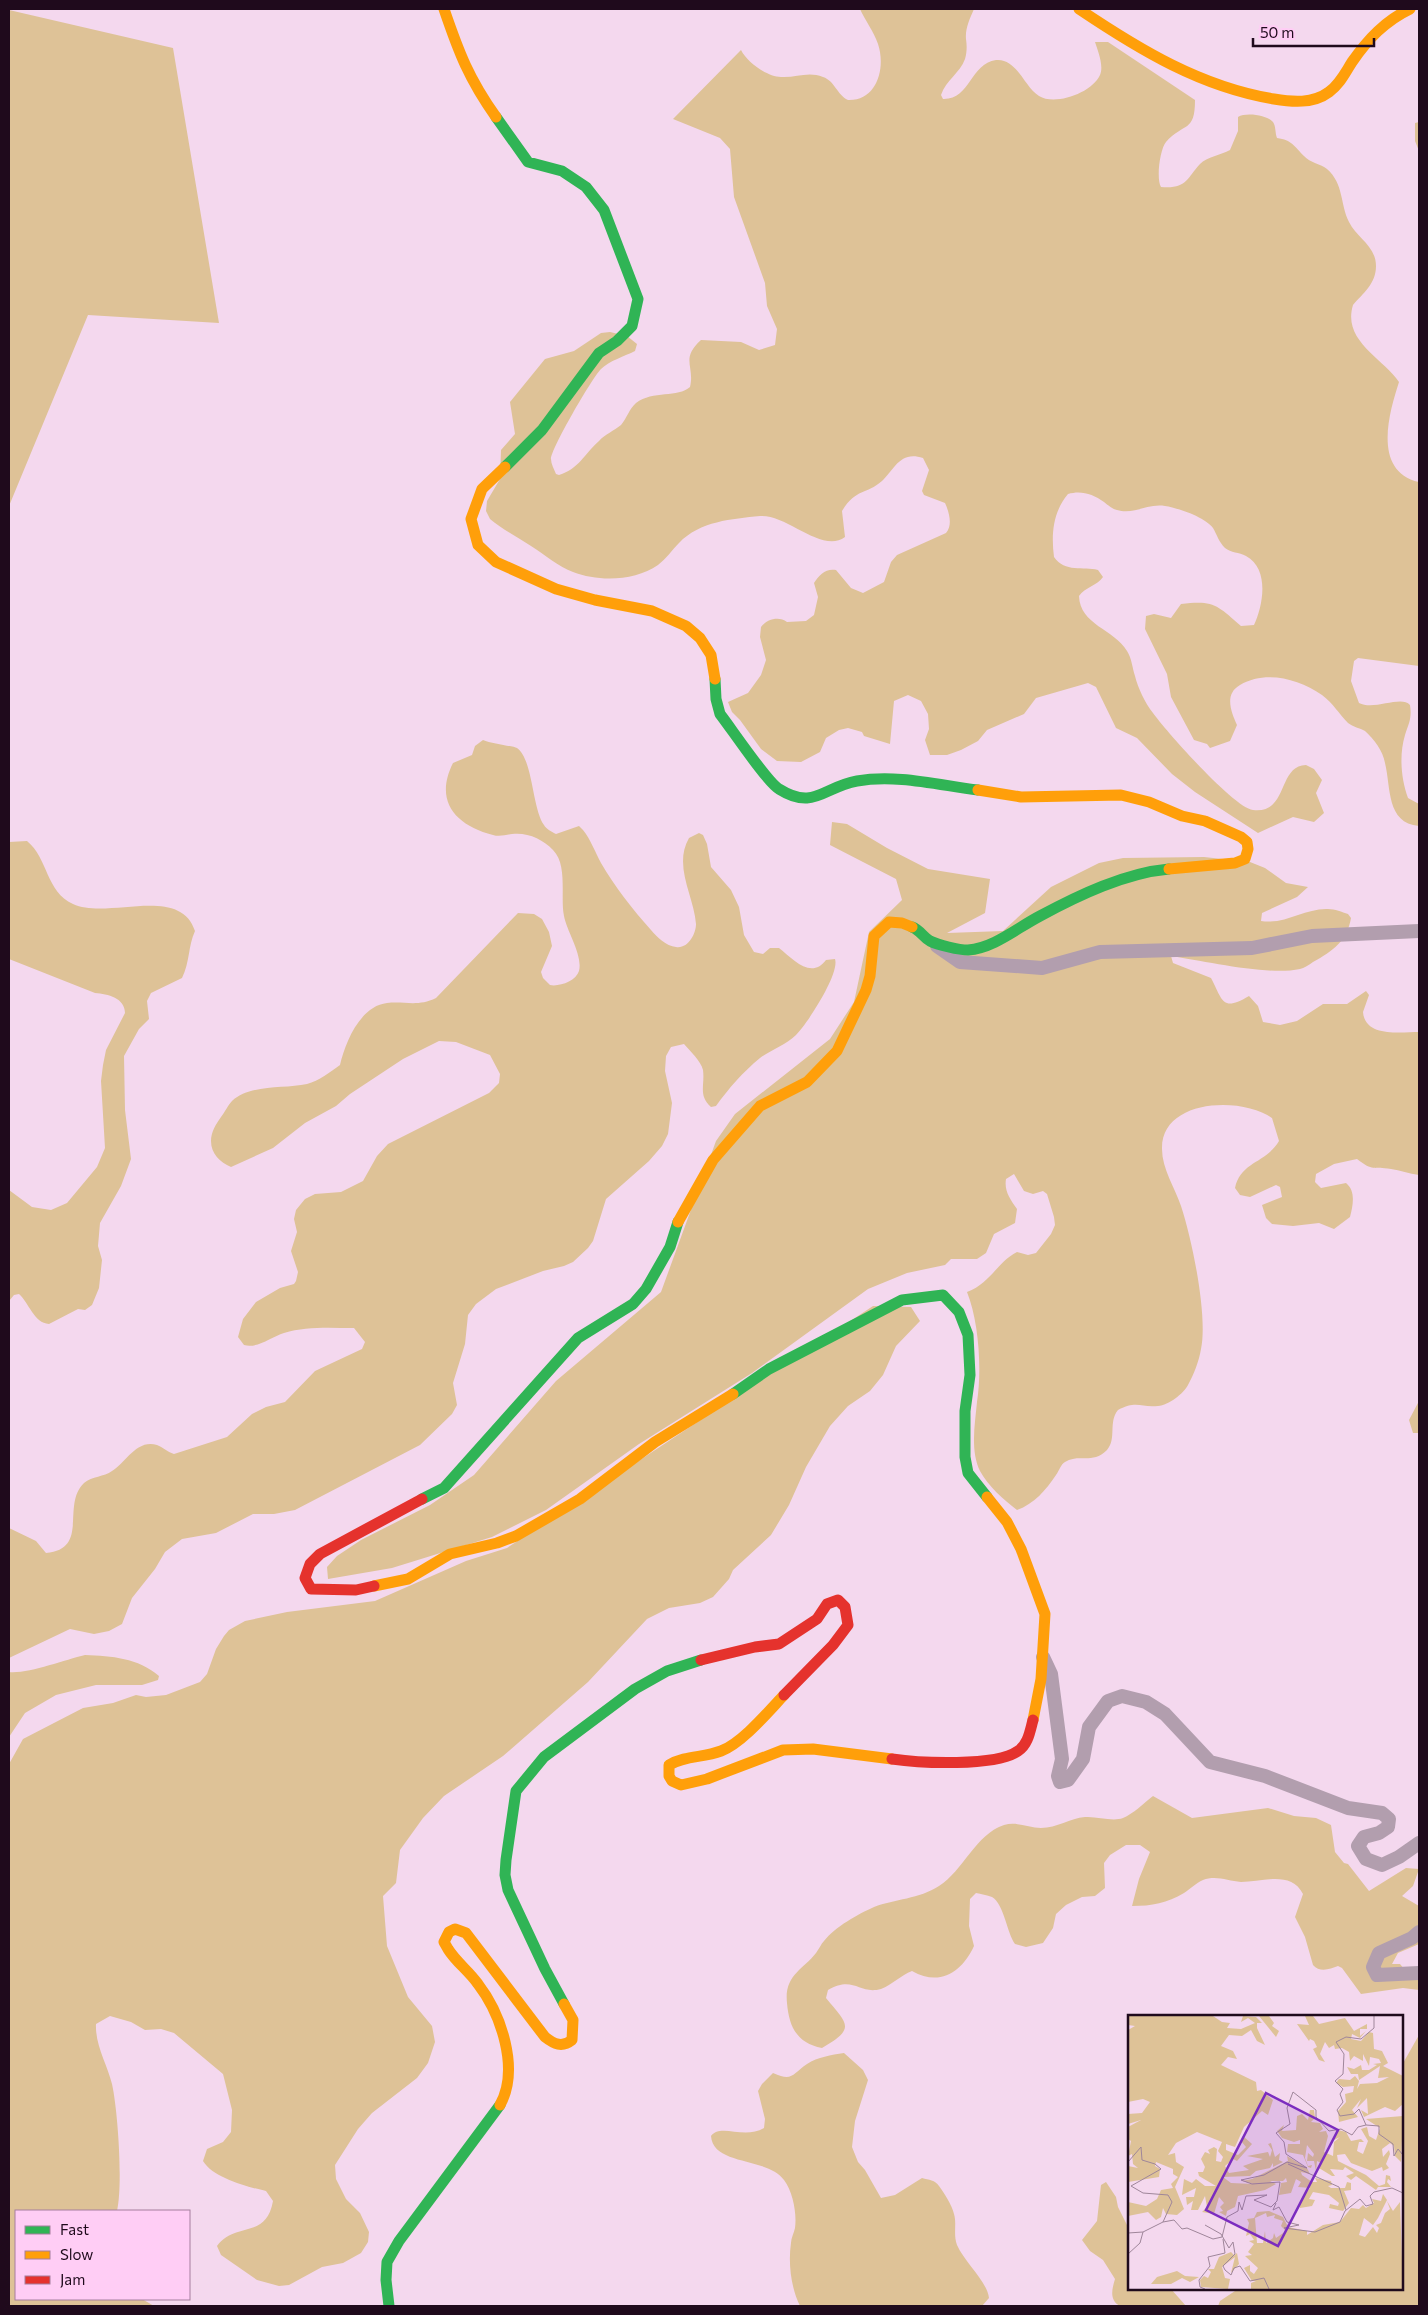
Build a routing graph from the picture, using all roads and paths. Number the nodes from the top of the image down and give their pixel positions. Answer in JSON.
{"nodes":[{"id":1,"x":444,"y":9,"type":"edge"},
{"id":2,"x":1079,"y":9,"type":"edge"},
{"id":3,"x":1410,"y":9,"type":"edge"},
{"id":4,"x":1419,"y":931,"type":"edge"},
{"id":5,"x":930,"y":942,"type":"junction"},
{"id":6,"x":1042,"y":1655,"type":"junction"},
{"id":7,"x":1419,"y":1843,"type":"edge"},
{"id":8,"x":1419,"y":1932,"type":"edge"},
{"id":9,"x":1419,"y":1973,"type":"edge"},
{"id":10,"x":390,"y":2306,"type":"edge"}],
"edges":[{"from":1,"to":5,"type":"main road"},
{"from":2,"to":3,"type":"main road"},
{"from":4,"to":5,"type":"street"},
{"from":5,"to":6,"type":"main road"},
{"from":6,"to":7,"type":"street"},
{"from":6,"to":10,"type":"main road"},
{"from":8,"to":9,"type":"street"}]}
